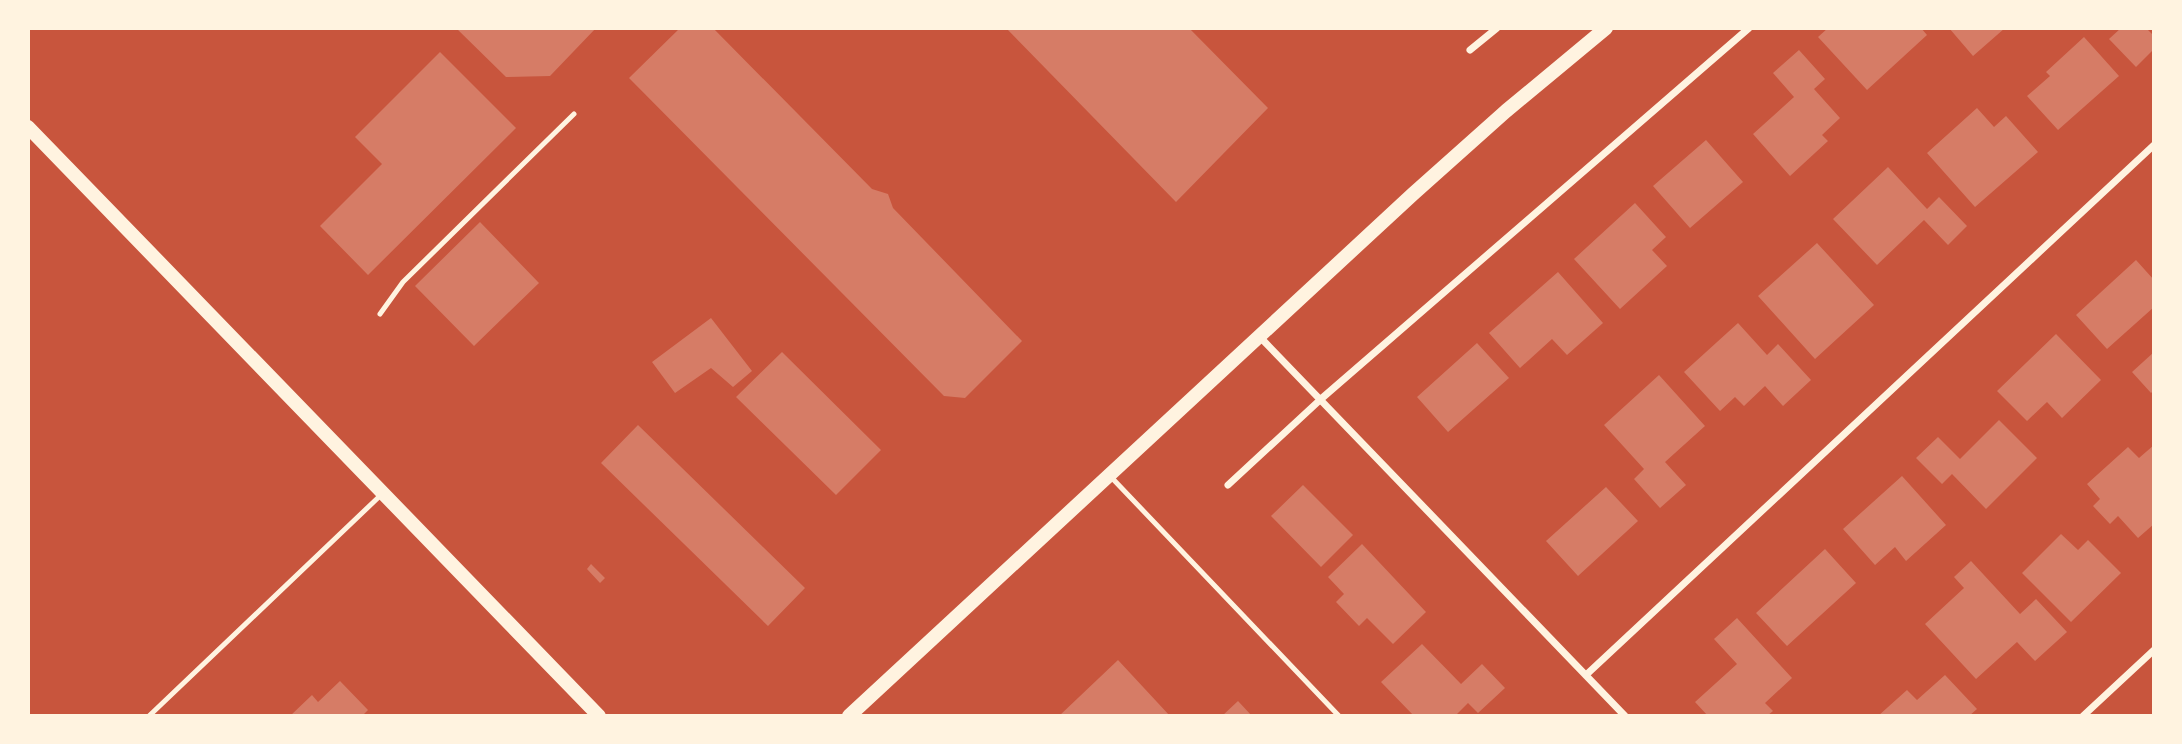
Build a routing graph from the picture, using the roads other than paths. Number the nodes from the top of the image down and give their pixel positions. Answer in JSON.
{"nodes":[{"id":1,"x":1497,"y":28,"type":"edge"},
{"id":2,"x":1605,"y":28,"type":"edge"},
{"id":3,"x":1749,"y":28,"type":"edge"},
{"id":4,"x":1470,"y":50,"type":"dead end"},
{"id":5,"x":574,"y":114,"type":"dead end"},
{"id":6,"x":28,"y":127,"type":"edge"},
{"id":7,"x":2154,"y":145,"type":"edge"},
{"id":8,"x":380,"y":314,"type":"dead end"},
{"id":9,"x":1259,"y":336,"type":"junction"},
{"id":10,"x":1321,"y":399,"type":"junction"},
{"id":11,"x":1109,"y":475,"type":"junction"},
{"id":12,"x":1228,"y":485,"type":"dead end"},
{"id":13,"x":383,"y":494,"type":"junction"},
{"id":14,"x":2154,"y":650,"type":"edge"},
{"id":15,"x":1586,"y":675,"type":"junction"},
{"id":16,"x":149,"y":716,"type":"edge"},
{"id":17,"x":599,"y":716,"type":"edge"},
{"id":18,"x":849,"y":716,"type":"edge"},
{"id":19,"x":1339,"y":716,"type":"edge"},
{"id":20,"x":1625,"y":716,"type":"edge"},
{"id":21,"x":2083,"y":716,"type":"edge"}],
"edges":[{"from":1,"to":4,"type":"street"},
{"from":2,"to":9,"type":"main road"},
{"from":3,"to":10,"type":"street"},
{"from":5,"to":8,"type":"lane"},
{"from":6,"to":13,"type":"main road"},
{"from":7,"to":15,"type":"street"},
{"from":9,"to":10,"type":"street"},
{"from":9,"to":11,"type":"main road"},
{"from":10,"to":12,"type":"street"},
{"from":10,"to":15,"type":"street"},
{"from":11,"to":18,"type":"main road"},
{"from":11,"to":19,"type":"lane"},
{"from":13,"to":16,"type":"lane"},
{"from":13,"to":17,"type":"main road"},
{"from":14,"to":21,"type":"street"},
{"from":15,"to":20,"type":"street"}]}
